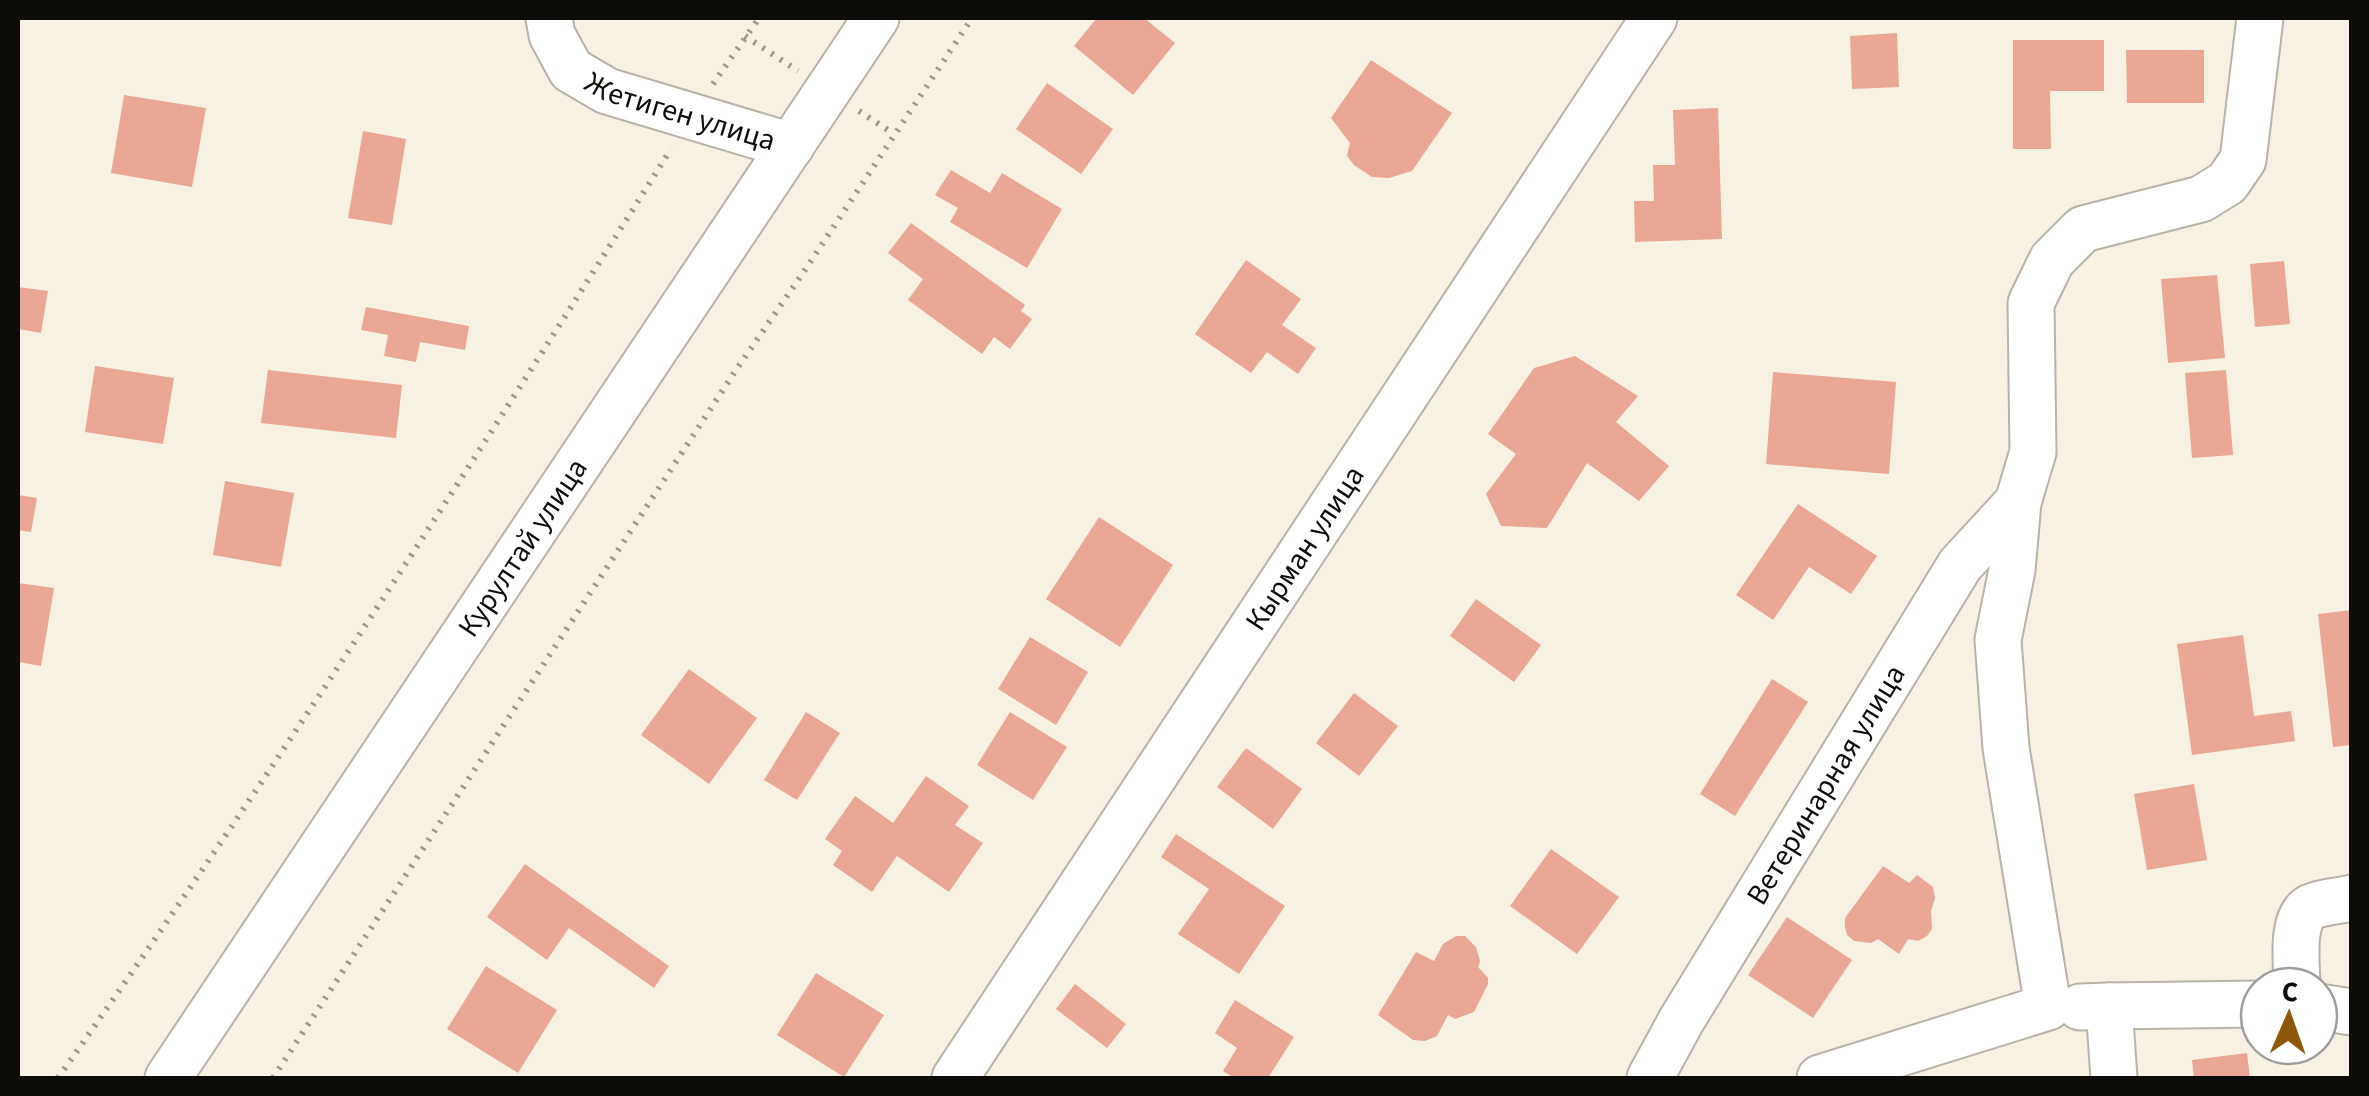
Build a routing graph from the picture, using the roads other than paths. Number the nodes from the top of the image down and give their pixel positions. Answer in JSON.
{"nodes":[{"id":1,"x":549,"y":18,"type":"edge"},
{"id":2,"x":876,"y":18,"type":"edge"},
{"id":3,"x":1654,"y":18,"type":"edge"},
{"id":4,"x":2260,"y":18,"type":"edge"},
{"id":5,"x":791,"y":146,"type":"junction"},
{"id":6,"x":2018,"y":502,"type":"junction"},
{"id":7,"x":2352,"y":898,"type":"edge"},
{"id":8,"x":2297,"y":966,"type":"edge"},
{"id":9,"x":2239,"y":1004,"type":"edge"},
{"id":10,"x":2109,"y":1006,"type":"junction"},
{"id":11,"x":2048,"y":1007,"type":"junction"},
{"id":12,"x":168,"y":1078,"type":"edge"},
{"id":13,"x":955,"y":1078,"type":"edge"},
{"id":14,"x":1650,"y":1078,"type":"edge"},
{"id":15,"x":1820,"y":1078,"type":"edge"},
{"id":16,"x":2114,"y":1078,"type":"edge"}],
"edges":[{"from":1,"to":5,"type":"street","name":"Жетиген улица"},
{"from":2,"to":5,"type":"street","name":"Курултай улица"},
{"from":3,"to":13,"type":"street","name":"Кырман улица"},
{"from":4,"to":6,"type":"street","name":"Ветеринарная улица"},
{"from":5,"to":12,"type":"street","name":"Курултай улица"},
{"from":6,"to":11,"type":"street","name":"Ветеринарная улица"},
{"from":6,"to":14,"type":"street","name":"Ветеринарная улица"},
{"from":7,"to":8,"type":"street"},
{"from":9,"to":10,"type":"street"},
{"from":10,"to":11,"type":"street"},
{"from":10,"to":16,"type":"street"},
{"from":11,"to":15,"type":"street"}]}
